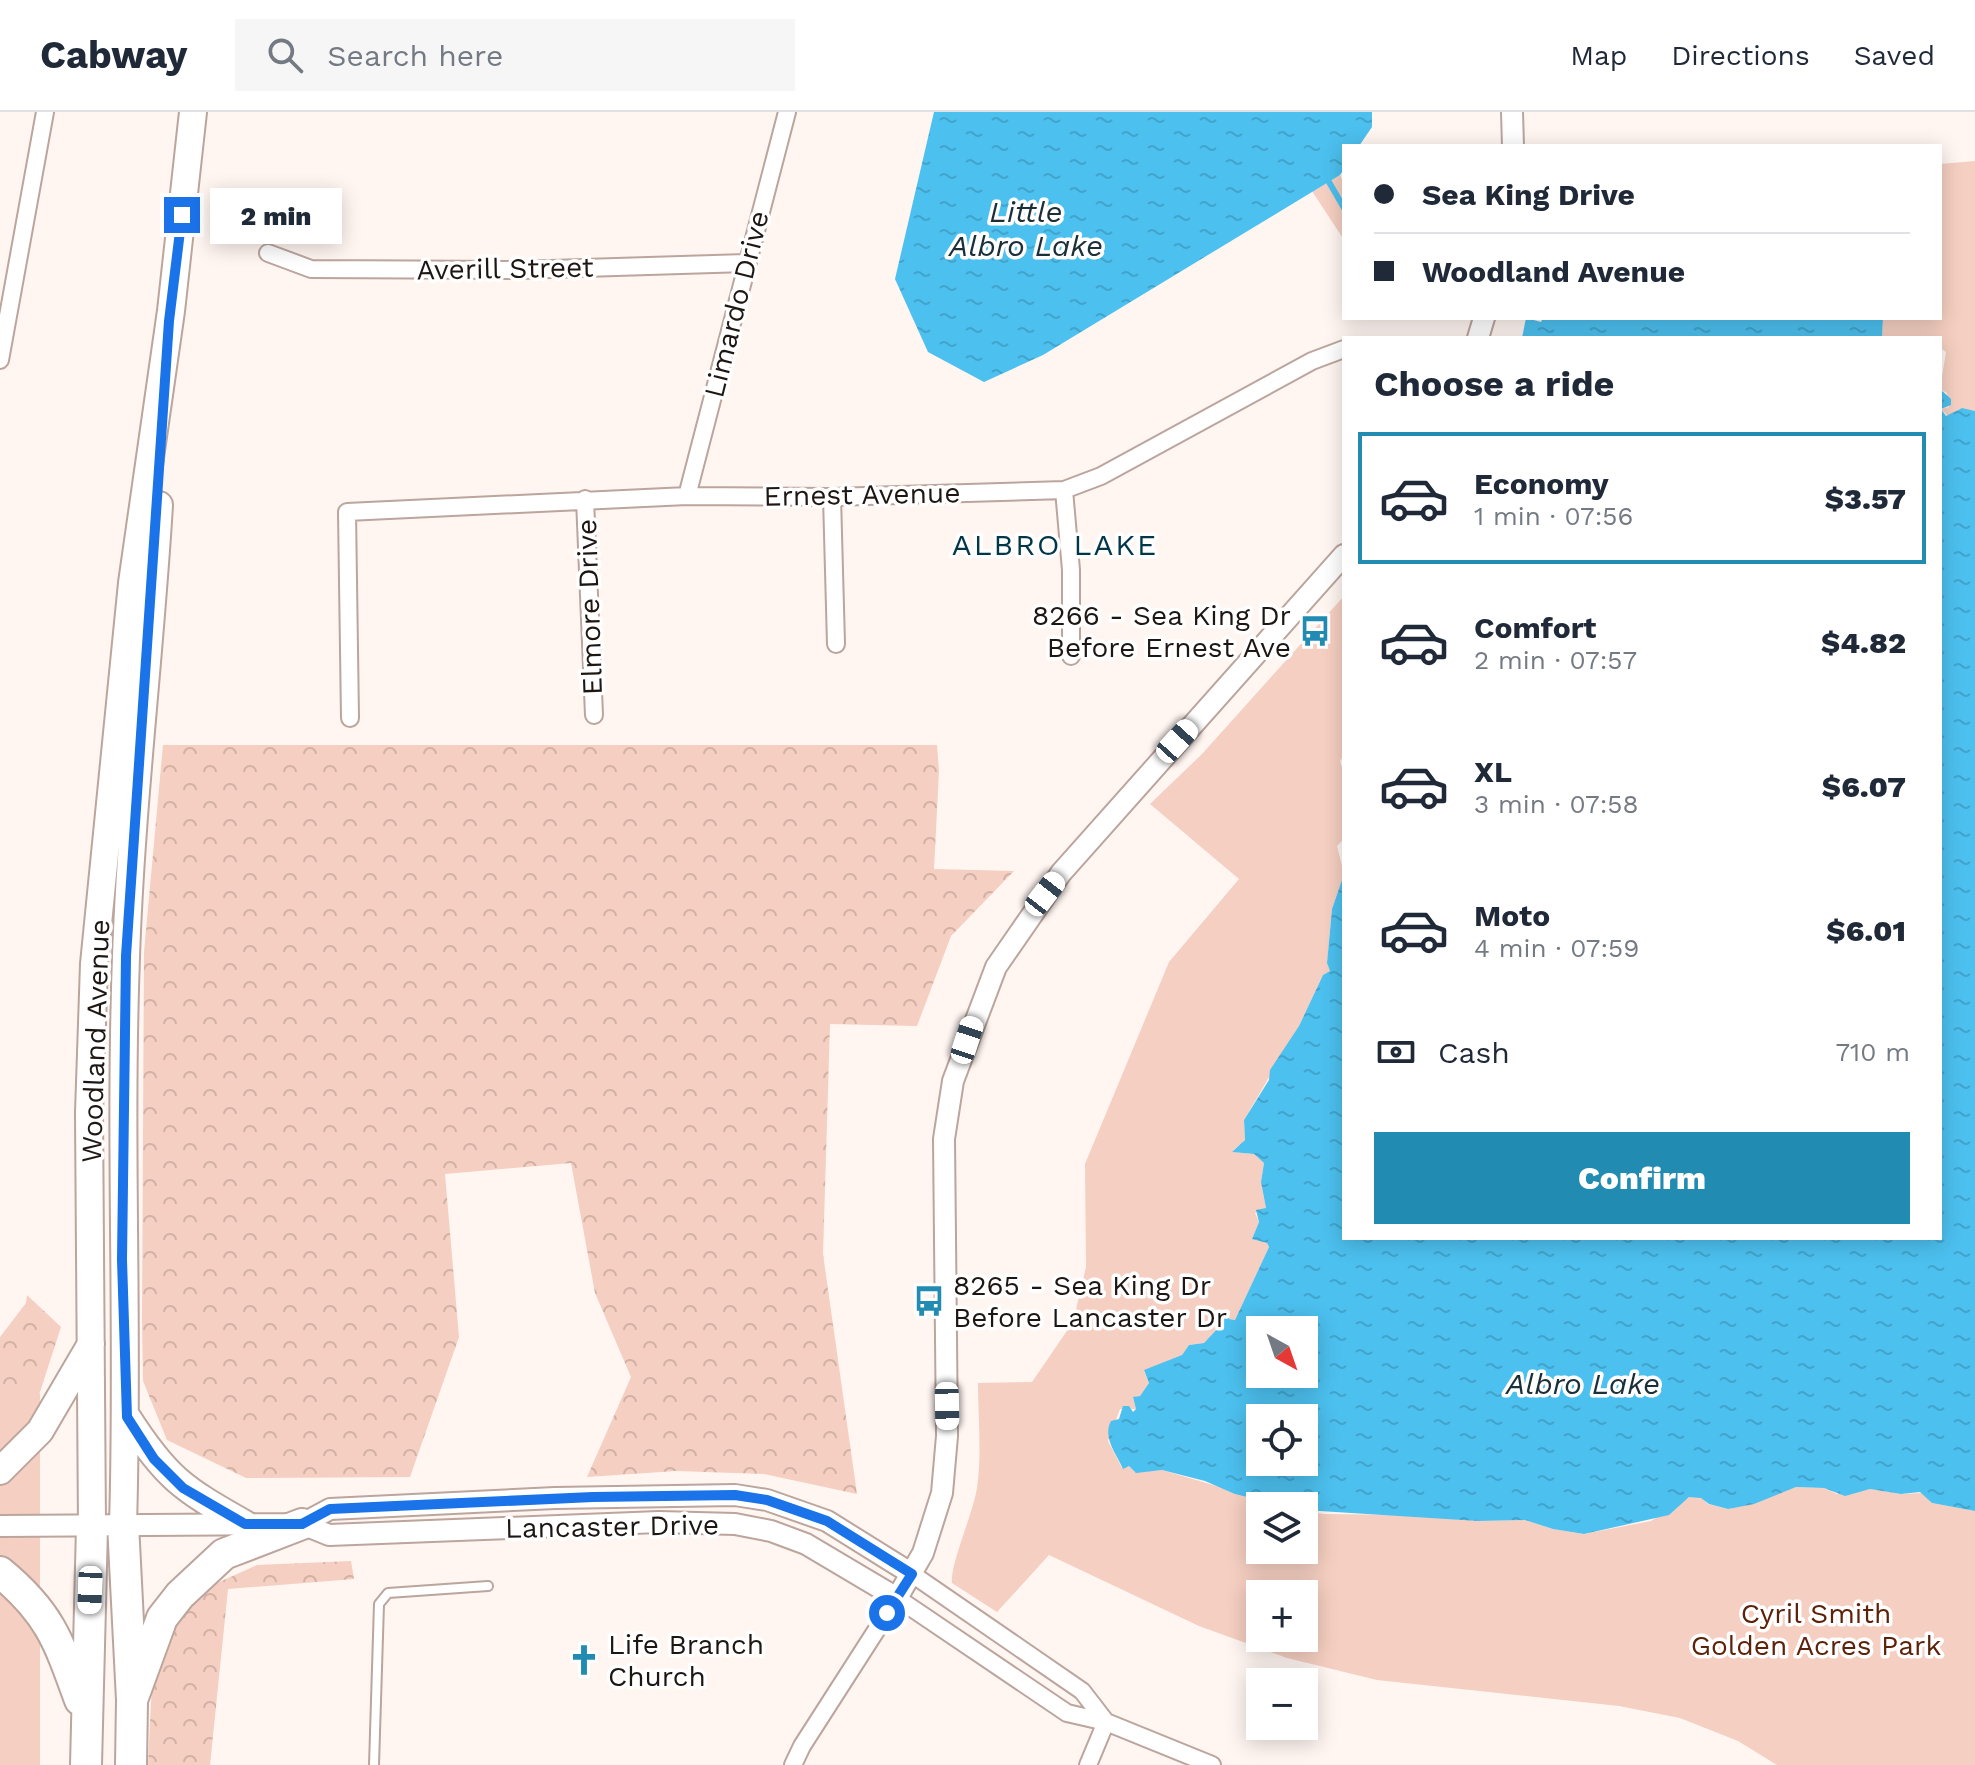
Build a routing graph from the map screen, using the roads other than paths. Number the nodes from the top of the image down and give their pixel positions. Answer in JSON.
{"nodes":[{"id":1,"x":45,"y":112,"type":"edge"},
{"id":2,"x":193,"y":112,"type":"edge"},
{"id":3,"x":787,"y":112,"type":"edge"},
{"id":4,"x":1512,"y":112,"type":"edge"},
{"id":5,"x":1513,"y":144,"type":"edge"},
{"id":6,"x":268,"y":253,"type":"dead end"},
{"id":7,"x":746,"y":263,"type":"junction"},
{"id":8,"x":169,"y":321,"type":"junction"},
{"id":9,"x":1342,"y":350,"type":"edge"},
{"id":10,"x":0,"y":360,"type":"edge"},
{"id":11,"x":1064,"y":490,"type":"junction"},
{"id":12,"x":687,"y":496,"type":"junction"},
{"id":13,"x":832,"y":497,"type":"junction"},
{"id":14,"x":585,"y":499,"type":"junction"},
{"id":15,"x":1342,"y":557,"type":"edge"},
{"id":16,"x":836,"y":644,"type":"dead end"},
{"id":17,"x":1071,"y":656,"type":"dead end"},
{"id":18,"x":594,"y":715,"type":"dead end"},
{"id":19,"x":350,"y":718,"type":"dead end"},
{"id":20,"x":92,"y":1341,"type":"junction"},
{"id":21,"x":127,"y":1417,"type":"junction"},
{"id":22,"x":0,"y":1471,"type":"edge"},
{"id":23,"x":484,"y":1501,"type":"junction"},
{"id":24,"x":123,"y":1524,"type":"junction"},
{"id":25,"x":245,"y":1524,"type":"junction"},
{"id":26,"x":302,"y":1524,"type":"junction"},
{"id":27,"x":0,"y":1526,"type":"edge"},
{"id":28,"x":92,"y":1527,"type":"junction"},
{"id":29,"x":486,"y":1529,"type":"junction"},
{"id":30,"x":0,"y":1572,"type":"edge"},
{"id":31,"x":912,"y":1574,"type":"junction"},
{"id":32,"x":488,"y":1586,"type":"dead end"},
{"id":33,"x":897,"y":1598,"type":"junction"},
{"id":34,"x":1038,"y":1664,"type":"junction"},
{"id":35,"x":1024,"y":1686,"type":"junction"},
{"id":36,"x":132,"y":1700,"type":"junction"},
{"id":37,"x":86,"y":1715,"type":"junction"},
{"id":38,"x":1106,"y":1722,"type":"junction"},
{"id":39,"x":86,"y":1765,"type":"edge"},
{"id":40,"x":131,"y":1765,"type":"edge"},
{"id":41,"x":374,"y":1765,"type":"edge"},
{"id":42,"x":793,"y":1765,"type":"edge"},
{"id":43,"x":1088,"y":1765,"type":"edge"},
{"id":44,"x":1212,"y":1765,"type":"edge"}],
"edges":[{"from":1,"to":10,"type":"street"},
{"from":2,"to":8,"type":"main road","name":"Woodland Avenue"},
{"from":3,"to":7,"type":"street","name":"Limardo Drive"},
{"from":4,"to":5,"type":"street"},
{"from":6,"to":7,"type":"street","name":"Averill Street"},
{"from":7,"to":12,"type":"street","name":"Limardo Drive"},
{"from":8,"to":20,"type":"main road","name":"Woodland Avenue"},
{"from":8,"to":21,"type":"main road","name":"Woodland Avenue"},
{"from":9,"to":11,"type":"street","name":"Ernest Avenue"},
{"from":11,"to":13,"type":"street","name":"Ernest Avenue"},
{"from":11,"to":17,"type":"street"},
{"from":12,"to":13,"type":"street","name":"Ernest Avenue"},
{"from":12,"to":14,"type":"street","name":"Ernest Avenue"},
{"from":13,"to":16,"type":"street"},
{"from":14,"to":18,"type":"street","name":"Elmore Drive"},
{"from":14,"to":19,"type":"street","name":"Ernest Avenue"},
{"from":15,"to":31,"type":"street"},
{"from":20,"to":22,"type":"main road"},
{"from":20,"to":28,"type":"main road","name":"Woodland Avenue"},
{"from":21,"to":24,"type":"main road","name":"Woodland Avenue"},
{"from":21,"to":25,"type":"main road"},
{"from":23,"to":26,"type":"street","name":"Lancaster Drive"},
{"from":23,"to":29,"type":"lane"},
{"from":23,"to":31,"type":"street","name":"Lancaster Drive"},
{"from":24,"to":25,"type":"street","name":"Lancaster Drive"},
{"from":24,"to":28,"type":"street","name":"Lancaster Drive"},
{"from":24,"to":36,"type":"highway","name":"Woodland Avenue"},
{"from":25,"to":26,"type":"street","name":"Lancaster Drive"},
{"from":26,"to":29,"type":"street","name":"Lancaster Drive"},
{"from":26,"to":36,"type":"highway"},
{"from":27,"to":28,"type":"street","name":"Lancaster Drive"},
{"from":28,"to":37,"type":"highway","name":"Woodland Avenue"},
{"from":29,"to":33,"type":"street","name":"Lancaster Drive"},
{"from":30,"to":37,"type":"highway"},
{"from":31,"to":33,"type":"street"},
{"from":31,"to":34,"type":"street","name":"Lancaster Drive"},
{"from":32,"to":41,"type":"lane"},
{"from":33,"to":35,"type":"street","name":"Lancaster Drive"},
{"from":33,"to":42,"type":"street"},
{"from":34,"to":35,"type":"street"},
{"from":34,"to":38,"type":"street","name":"Lancaster Drive"},
{"from":35,"to":38,"type":"street","name":"Lancaster Drive"},
{"from":36,"to":40,"type":"highway","name":"Woodland Avenue"},
{"from":37,"to":39,"type":"highway","name":"Woodland Avenue"},
{"from":38,"to":43,"type":"street"},
{"from":38,"to":44,"type":"street","name":"Lancaster Drive"}]}
